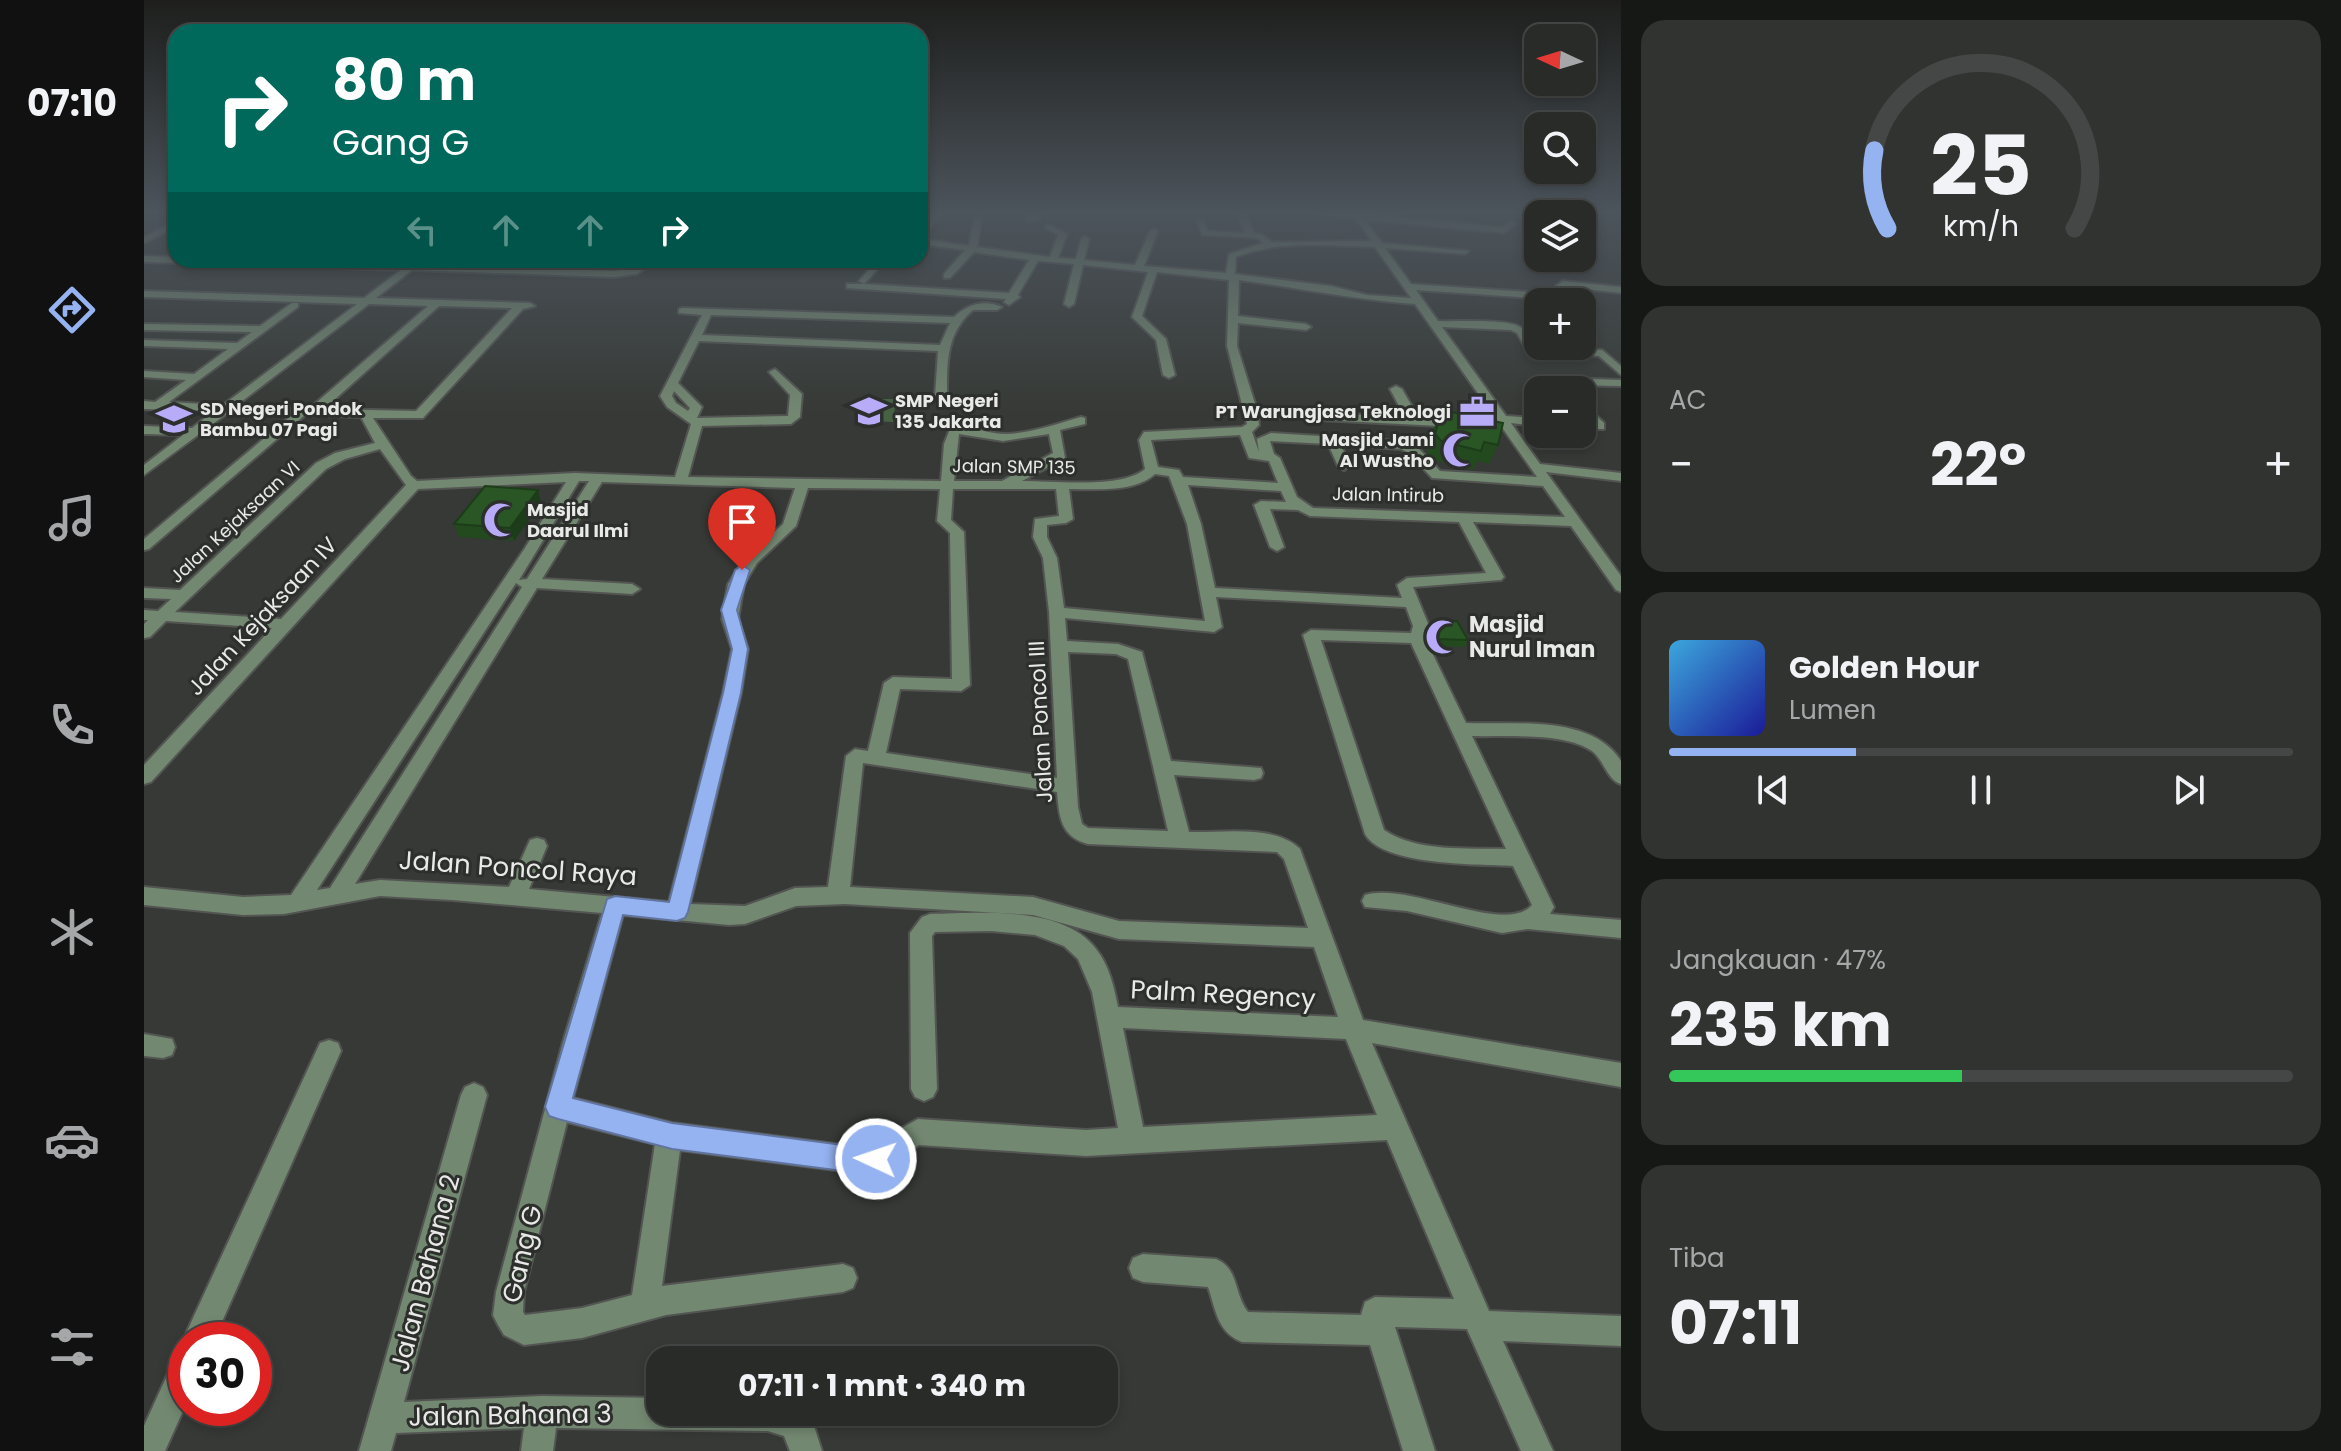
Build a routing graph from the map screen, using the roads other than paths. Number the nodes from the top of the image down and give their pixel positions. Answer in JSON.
{"nodes":[{"id":1,"x":391,"y":281,"type":"edge"},
{"id":2,"x":1022,"y":281,"type":"edge"},
{"id":3,"x":1075,"y":281,"type":"edge"},
{"id":4,"x":1149,"y":281,"type":"edge"},
{"id":5,"x":1232,"y":281,"type":"edge"},
{"id":6,"x":1264,"y":281,"type":"edge"},
{"id":7,"x":1406,"y":281,"type":"edge"},
{"id":8,"x":1275,"y":282,"type":"joint"},
{"id":9,"x":850,"y":286,"type":"dead end"},
{"id":10,"x":1410,"y":287,"type":"junction"},
{"id":11,"x":1621,"y":290,"type":"edge"},
{"id":12,"x":144,"y":294,"type":"edge"},
{"id":13,"x":144,"y":301,"type":"edge"},
{"id":14,"x":367,"y":301,"type":"junction"},
{"id":15,"x":1420,"y":301,"type":"junction"},
{"id":16,"x":437,"y":303,"type":"junction"},
{"id":17,"x":1069,"y":304,"type":"dead end"},
{"id":18,"x":295,"y":305,"type":"junction"},
{"id":19,"x":997,"y":307,"type":"dead end"},
{"id":20,"x":356,"y":308,"type":"junction"},
{"id":21,"x":683,"y":311,"type":"dead end"},
{"id":22,"x":708,"y":312,"type":"junction"},
{"id":23,"x":1233,"y":319,"type":"junction"},
{"id":24,"x":955,"y":320,"type":"junction"},
{"id":25,"x":1437,"y":324,"type":"junction"},
{"id":26,"x":144,"y":327,"type":"edge"},
{"id":27,"x":1306,"y":327,"type":"dead end"},
{"id":28,"x":262,"y":329,"type":"junction"},
{"id":29,"x":1521,"y":331,"type":"junction"},
{"id":30,"x":1524,"y":331,"type":"edge"},
{"id":31,"x":695,"y":338,"type":"junction"},
{"id":32,"x":144,"y":343,"type":"edge"},
{"id":33,"x":239,"y":346,"type":"junction"},
{"id":34,"x":942,"y":348,"type":"junction"},
{"id":35,"x":775,"y":372,"type":"dead end"},
{"id":36,"x":1621,"y":372,"type":"edge"},
{"id":37,"x":144,"y":374,"type":"edge"},
{"id":38,"x":1169,"y":375,"type":"dead end"},
{"id":39,"x":196,"y":377,"type":"junction"},
{"id":40,"x":1596,"y":382,"type":"edge"},
{"id":41,"x":1621,"y":383,"type":"edge"},
{"id":42,"x":1396,"y":389,"type":"dead end"},
{"id":43,"x":941,"y":396,"type":"dead end"},
{"id":44,"x":150,"y":405,"type":"edge"},
{"id":45,"x":225,"y":409,"type":"junction"},
{"id":46,"x":307,"y":412,"type":"junction"},
{"id":47,"x":1252,"y":413,"type":"junction"},
{"id":48,"x":365,"y":414,"type":"junction"},
{"id":49,"x":694,"y":420,"type":"junction"},
{"id":50,"x":1413,"y":420,"type":"junction"},
{"id":51,"x":1081,"y":421,"type":"dead end"},
{"id":52,"x":1524,"y":422,"type":"edge"},
{"id":53,"x":1500,"y":423,"type":"junction"},
{"id":54,"x":1477,"y":424,"type":"edge"},
{"id":55,"x":1054,"y":429,"type":"junction"},
{"id":56,"x":144,"y":430,"type":"edge"},
{"id":57,"x":1245,"y":431,"type":"junction"},
{"id":58,"x":196,"y":432,"type":"junction"},
{"id":59,"x":1333,"y":441,"type":"junction"},
{"id":60,"x":382,"y":445,"type":"junction"},
{"id":61,"x":1268,"y":453,"type":"dead end"},
{"id":62,"x":1344,"y":466,"type":"dead end"},
{"id":63,"x":1534,"y":467,"type":"junction"},
{"id":64,"x":1152,"y":470,"type":"junction"},
{"id":65,"x":144,"y":471,"type":"edge"},
{"id":66,"x":575,"y":477,"type":"junction"},
{"id":67,"x":1620,"y":477,"type":"edge"},
{"id":68,"x":597,"y":479,"type":"junction"},
{"id":69,"x":1180,"y":481,"type":"junction"},
{"id":70,"x":680,"y":482,"type":"junction"},
{"id":71,"x":1545,"y":482,"type":"junction"},
{"id":72,"x":803,"y":484,"type":"junction"},
{"id":73,"x":948,"y":484,"type":"junction"},
{"id":74,"x":414,"y":485,"type":"junction"},
{"id":75,"x":1005,"y":485,"type":"junction"},
{"id":76,"x":1062,"y":486,"type":"junction"},
{"id":77,"x":1285,"y":487,"type":"junction"},
{"id":78,"x":1296,"y":506,"type":"junction"},
{"id":79,"x":1463,"y":517,"type":"junction"},
{"id":80,"x":1574,"y":522,"type":"junction"},
{"id":81,"x":144,"y":546,"type":"edge"},
{"id":82,"x":1277,"y":547,"type":"dead end"},
{"id":83,"x":509,"y":582,"type":"junction"},
{"id":84,"x":532,"y":583,"type":"junction"},
{"id":85,"x":1621,"y":587,"type":"edge"},
{"id":86,"x":632,"y":589,"type":"dead end"},
{"id":87,"x":1207,"y":592,"type":"junction"},
{"id":88,"x":144,"y":593,"type":"edge"},
{"id":89,"x":184,"y":595,"type":"junction"},
{"id":90,"x":1412,"y":603,"type":"junction"},
{"id":91,"x":1057,"y":612,"type":"junction"},
{"id":92,"x":144,"y":615,"type":"edge"},
{"id":93,"x":162,"y":616,"type":"junction"},
{"id":94,"x":283,"y":624,"type":"junction"},
{"id":95,"x":144,"y":633,"type":"edge"},
{"id":96,"x":1417,"y":638,"type":"junction"},
{"id":97,"x":1059,"y":646,"type":"junction"},
{"id":98,"x":1459,"y":729,"type":"junction"},
{"id":99,"x":876,"y":758,"type":"junction"},
{"id":100,"x":1162,"y":767,"type":"junction"},
{"id":101,"x":1254,"y":773,"type":"dead end"},
{"id":102,"x":144,"y":777,"type":"edge"},
{"id":103,"x":1621,"y":777,"type":"edge"},
{"id":104,"x":1067,"y":786,"type":"junction"},
{"id":105,"x":1180,"y":837,"type":"junction"},
{"id":106,"x":537,"y":846,"type":"dead end"},
{"id":107,"x":1520,"y":858,"type":"junction"},
{"id":108,"x":337,"y":895,"type":"junction"},
{"id":109,"x":838,"y":895,"type":"junction"},
{"id":110,"x":144,"y":896,"type":"edge"},
{"id":111,"x":515,"y":897,"type":"junction"},
{"id":112,"x":1373,"y":901,"type":"dead end"},
{"id":113,"x":297,"y":904,"type":"junction"},
{"id":114,"x":615,"y":905,"type":"junction"},
{"id":115,"x":677,"y":912,"type":"junction"},
{"id":116,"x":1531,"y":921,"type":"junction"},
{"id":117,"x":1621,"y":929,"type":"edge"},
{"id":118,"x":1320,"y":938,"type":"junction"},
{"id":119,"x":1109,"y":1017,"type":"junction"},
{"id":120,"x":1354,"y":1029,"type":"junction"},
{"id":121,"x":329,"y":1051,"type":"dead end"},
{"id":122,"x":1621,"y":1075,"type":"edge"},
{"id":123,"x":924,"y":1089,"type":"dead end"},
{"id":124,"x":474,"y":1095,"type":"dead end"},
{"id":125,"x":558,"y":1107,"type":"junction"},
{"id":126,"x":1396,"y":1127,"type":"junction"},
{"id":127,"x":669,"y":1135,"type":"junction"},
{"id":128,"x":1133,"y":1141,"type":"junction"},
{"id":129,"x":1143,"y":1268,"type":"dead end"},
{"id":130,"x":843,"y":1278,"type":"dead end"},
{"id":131,"x":645,"y":1306,"type":"junction"},
{"id":132,"x":1478,"y":1319,"type":"junction"},
{"id":133,"x":207,"y":1322,"type":"edge"},
{"id":134,"x":1379,"y":1330,"type":"junction"},
{"id":135,"x":1621,"y":1331,"type":"edge"},
{"id":136,"x":168,"y":1409,"type":"edge"},
{"id":137,"x":542,"y":1412,"type":"junction"},
{"id":138,"x":385,"y":1418,"type":"junction"},
{"id":139,"x":149,"y":1451,"type":"edge"},
{"id":140,"x":375,"y":1451,"type":"edge"},
{"id":141,"x":537,"y":1451,"type":"edge"},
{"id":142,"x":806,"y":1451,"type":"edge"},
{"id":143,"x":1419,"y":1451,"type":"edge"},
{"id":144,"x":1537,"y":1451,"type":"edge"}],
"edges":[{"from":1,"to":14,"type":"street"},
{"from":2,"to":9,"type":"street"},
{"from":3,"to":17,"type":"street"},
{"from":4,"to":38,"type":"street"},
{"from":5,"to":23,"type":"street"},
{"from":6,"to":8,"type":"street"},
{"from":7,"to":10,"type":"street"},
{"from":8,"to":15,"type":"street"},
{"from":10,"to":11,"type":"street"},
{"from":10,"to":15,"type":"street"},
{"from":12,"to":14,"type":"street"},
{"from":13,"to":18,"type":"street"},
{"from":14,"to":16,"type":"street"},
{"from":14,"to":20,"type":"street"},
{"from":15,"to":25,"type":"street"},
{"from":16,"to":46,"type":"street"},
{"from":16,"to":48,"type":"street"},
{"from":18,"to":20,"type":"street"},
{"from":18,"to":28,"type":"street"},
{"from":19,"to":24,"type":"street"},
{"from":20,"to":45,"type":"street"},
{"from":21,"to":22,"type":"street"},
{"from":22,"to":24,"type":"street"},
{"from":22,"to":31,"type":"street"},
{"from":23,"to":27,"type":"street"},
{"from":23,"to":47,"type":"street"},
{"from":24,"to":34,"type":"street"},
{"from":25,"to":29,"type":"street"},
{"from":25,"to":53,"type":"street"},
{"from":26,"to":28,"type":"street"},
{"from":28,"to":33,"type":"street"},
{"from":29,"to":30,"type":"street"},
{"from":29,"to":36,"type":"street"},
{"from":31,"to":34,"type":"street"},
{"from":31,"to":49,"type":"street"},
{"from":32,"to":33,"type":"street"},
{"from":33,"to":39,"type":"street"},
{"from":34,"to":43,"type":"street"},
{"from":35,"to":49,"type":"street"},
{"from":37,"to":39,"type":"street"},
{"from":39,"to":44,"type":"street"},
{"from":40,"to":41,"type":"street"},
{"from":42,"to":50,"type":"street"},
{"from":44,"to":45,"type":"street"},
{"from":45,"to":46,"type":"street"},
{"from":45,"to":58,"type":"street"},
{"from":46,"to":48,"type":"street"},
{"from":46,"to":81,"type":"street"},
{"from":47,"to":50,"type":"street"},
{"from":47,"to":57,"type":"street"},
{"from":48,"to":60,"type":"street"},
{"from":49,"to":70,"type":"street"},
{"from":50,"to":54,"type":"street"},
{"from":51,"to":55,"type":"street"},
{"from":52,"to":53,"type":"street"},
{"from":53,"to":63,"type":"street"},
{"from":55,"to":73,"type":"street"},
{"from":55,"to":75,"type":"street"},
{"from":56,"to":58,"type":"street"},
{"from":57,"to":64,"type":"street"},
{"from":57,"to":77,"type":"street"},
{"from":58,"to":65,"type":"street"},
{"from":59,"to":61,"type":"street"},
{"from":59,"to":62,"type":"street"},
{"from":59,"to":71,"type":"street"},
{"from":60,"to":74,"type":"street"},
{"from":60,"to":89,"type":"street","name":"Jalan Kejaksaan VI"},
{"from":63,"to":67,"type":"street"},
{"from":63,"to":71,"type":"street"},
{"from":64,"to":69,"type":"street"},
{"from":64,"to":76,"type":"street","name":"Jalan SMP 135"},
{"from":66,"to":68,"type":"street","name":"Jalan SMP 135"},
{"from":66,"to":74,"type":"street","name":"Jalan SMP 135"},
{"from":66,"to":83,"type":"street"},
{"from":68,"to":70,"type":"street","name":"Jalan SMP 135"},
{"from":68,"to":84,"type":"street"},
{"from":69,"to":77,"type":"street"},
{"from":69,"to":87,"type":"street"},
{"from":70,"to":72,"type":"street","name":"Jalan SMP 135"},
{"from":71,"to":80,"type":"street"},
{"from":72,"to":73,"type":"street","name":"Jalan SMP 135"},
{"from":72,"to":115,"type":"street"},
{"from":73,"to":75,"type":"street","name":"Jalan SMP 135"},
{"from":73,"to":99,"type":"street"},
{"from":74,"to":94,"type":"street","name":"Jalan Kejaksaan IV"},
{"from":75,"to":76,"type":"street","name":"Jalan SMP 135"},
{"from":76,"to":91,"type":"street","name":"Jalan Poncol III"},
{"from":77,"to":78,"type":"street"},
{"from":78,"to":79,"type":"street","name":"Jalan Intirub"},
{"from":78,"to":82,"type":"street","name":"Jalan Intirub"},
{"from":79,"to":80,"type":"street","name":"Jalan Intirub"},
{"from":79,"to":90,"type":"street","name":"Jalan Intirub"},
{"from":80,"to":85,"type":"street"},
{"from":83,"to":84,"type":"street"},
{"from":83,"to":113,"type":"street"},
{"from":84,"to":86,"type":"street"},
{"from":84,"to":108,"type":"street"},
{"from":87,"to":90,"type":"street"},
{"from":87,"to":91,"type":"street"},
{"from":88,"to":89,"type":"street"},
{"from":89,"to":93,"type":"street","name":"Jalan Kejaksaan VI"},
{"from":90,"to":96,"type":"street"},
{"from":91,"to":97,"type":"street","name":"Jalan Poncol III"},
{"from":92,"to":93,"type":"street"},
{"from":93,"to":94,"type":"street"},
{"from":93,"to":95,"type":"street","name":"Jalan Kejaksaan VI"},
{"from":94,"to":102,"type":"street","name":"Jalan Kejaksaan IV"},
{"from":96,"to":98,"type":"street"},
{"from":96,"to":107,"type":"street"},
{"from":97,"to":100,"type":"street"},
{"from":97,"to":104,"type":"street","name":"Jalan Poncol III"},
{"from":98,"to":103,"type":"street"},
{"from":98,"to":107,"type":"street"},
{"from":99,"to":104,"type":"street"},
{"from":99,"to":109,"type":"street"},
{"from":100,"to":101,"type":"street"},
{"from":100,"to":105,"type":"street"},
{"from":104,"to":105,"type":"street","name":"Jalan Poncol III"},
{"from":105,"to":118,"type":"street"},
{"from":106,"to":111,"type":"street"},
{"from":107,"to":116,"type":"street"},
{"from":108,"to":111,"type":"street","name":"Jalan Poncol Raya"},
{"from":108,"to":113,"type":"street","name":"Jalan Poncol Raya"},
{"from":109,"to":115,"type":"street","name":"Jalan Poncol Raya"},
{"from":109,"to":118,"type":"street","name":"Jalan Poncol Raya"},
{"from":110,"to":113,"type":"street","name":"Jalan Poncol Raya"},
{"from":111,"to":114,"type":"street","name":"Jalan Poncol Raya"},
{"from":112,"to":116,"type":"street"},
{"from":114,"to":115,"type":"street","name":"Jalan Poncol Raya"},
{"from":114,"to":125,"type":"street","name":"Gang G"},
{"from":116,"to":117,"type":"street"},
{"from":118,"to":120,"type":"street"},
{"from":119,"to":120,"type":"street","name":"Palm Regency"},
{"from":119,"to":123,"type":"street","name":"Palm Regency"},
{"from":119,"to":128,"type":"street"},
{"from":120,"to":122,"type":"street"},
{"from":120,"to":126,"type":"street"},
{"from":121,"to":133,"type":"street"},
{"from":124,"to":138,"type":"street","name":"Jalan Bahana 2"},
{"from":125,"to":127,"type":"street"},
{"from":125,"to":131,"type":"street","name":"Gang G"},
{"from":126,"to":128,"type":"street"},
{"from":126,"to":132,"type":"street"},
{"from":127,"to":128,"type":"street"},
{"from":127,"to":131,"type":"street"},
{"from":129,"to":134,"type":"street"},
{"from":130,"to":131,"type":"street","name":"Gang G"},
{"from":132,"to":134,"type":"street"},
{"from":132,"to":135,"type":"street"},
{"from":132,"to":144,"type":"street"},
{"from":134,"to":143,"type":"street"},
{"from":136,"to":139,"type":"street"},
{"from":137,"to":138,"type":"street","name":"Jalan Bahana 3"},
{"from":137,"to":141,"type":"street"},
{"from":137,"to":142,"type":"street","name":"Jalan Bahana 3"},
{"from":138,"to":140,"type":"street","name":"Jalan Bahana 2"}]}
